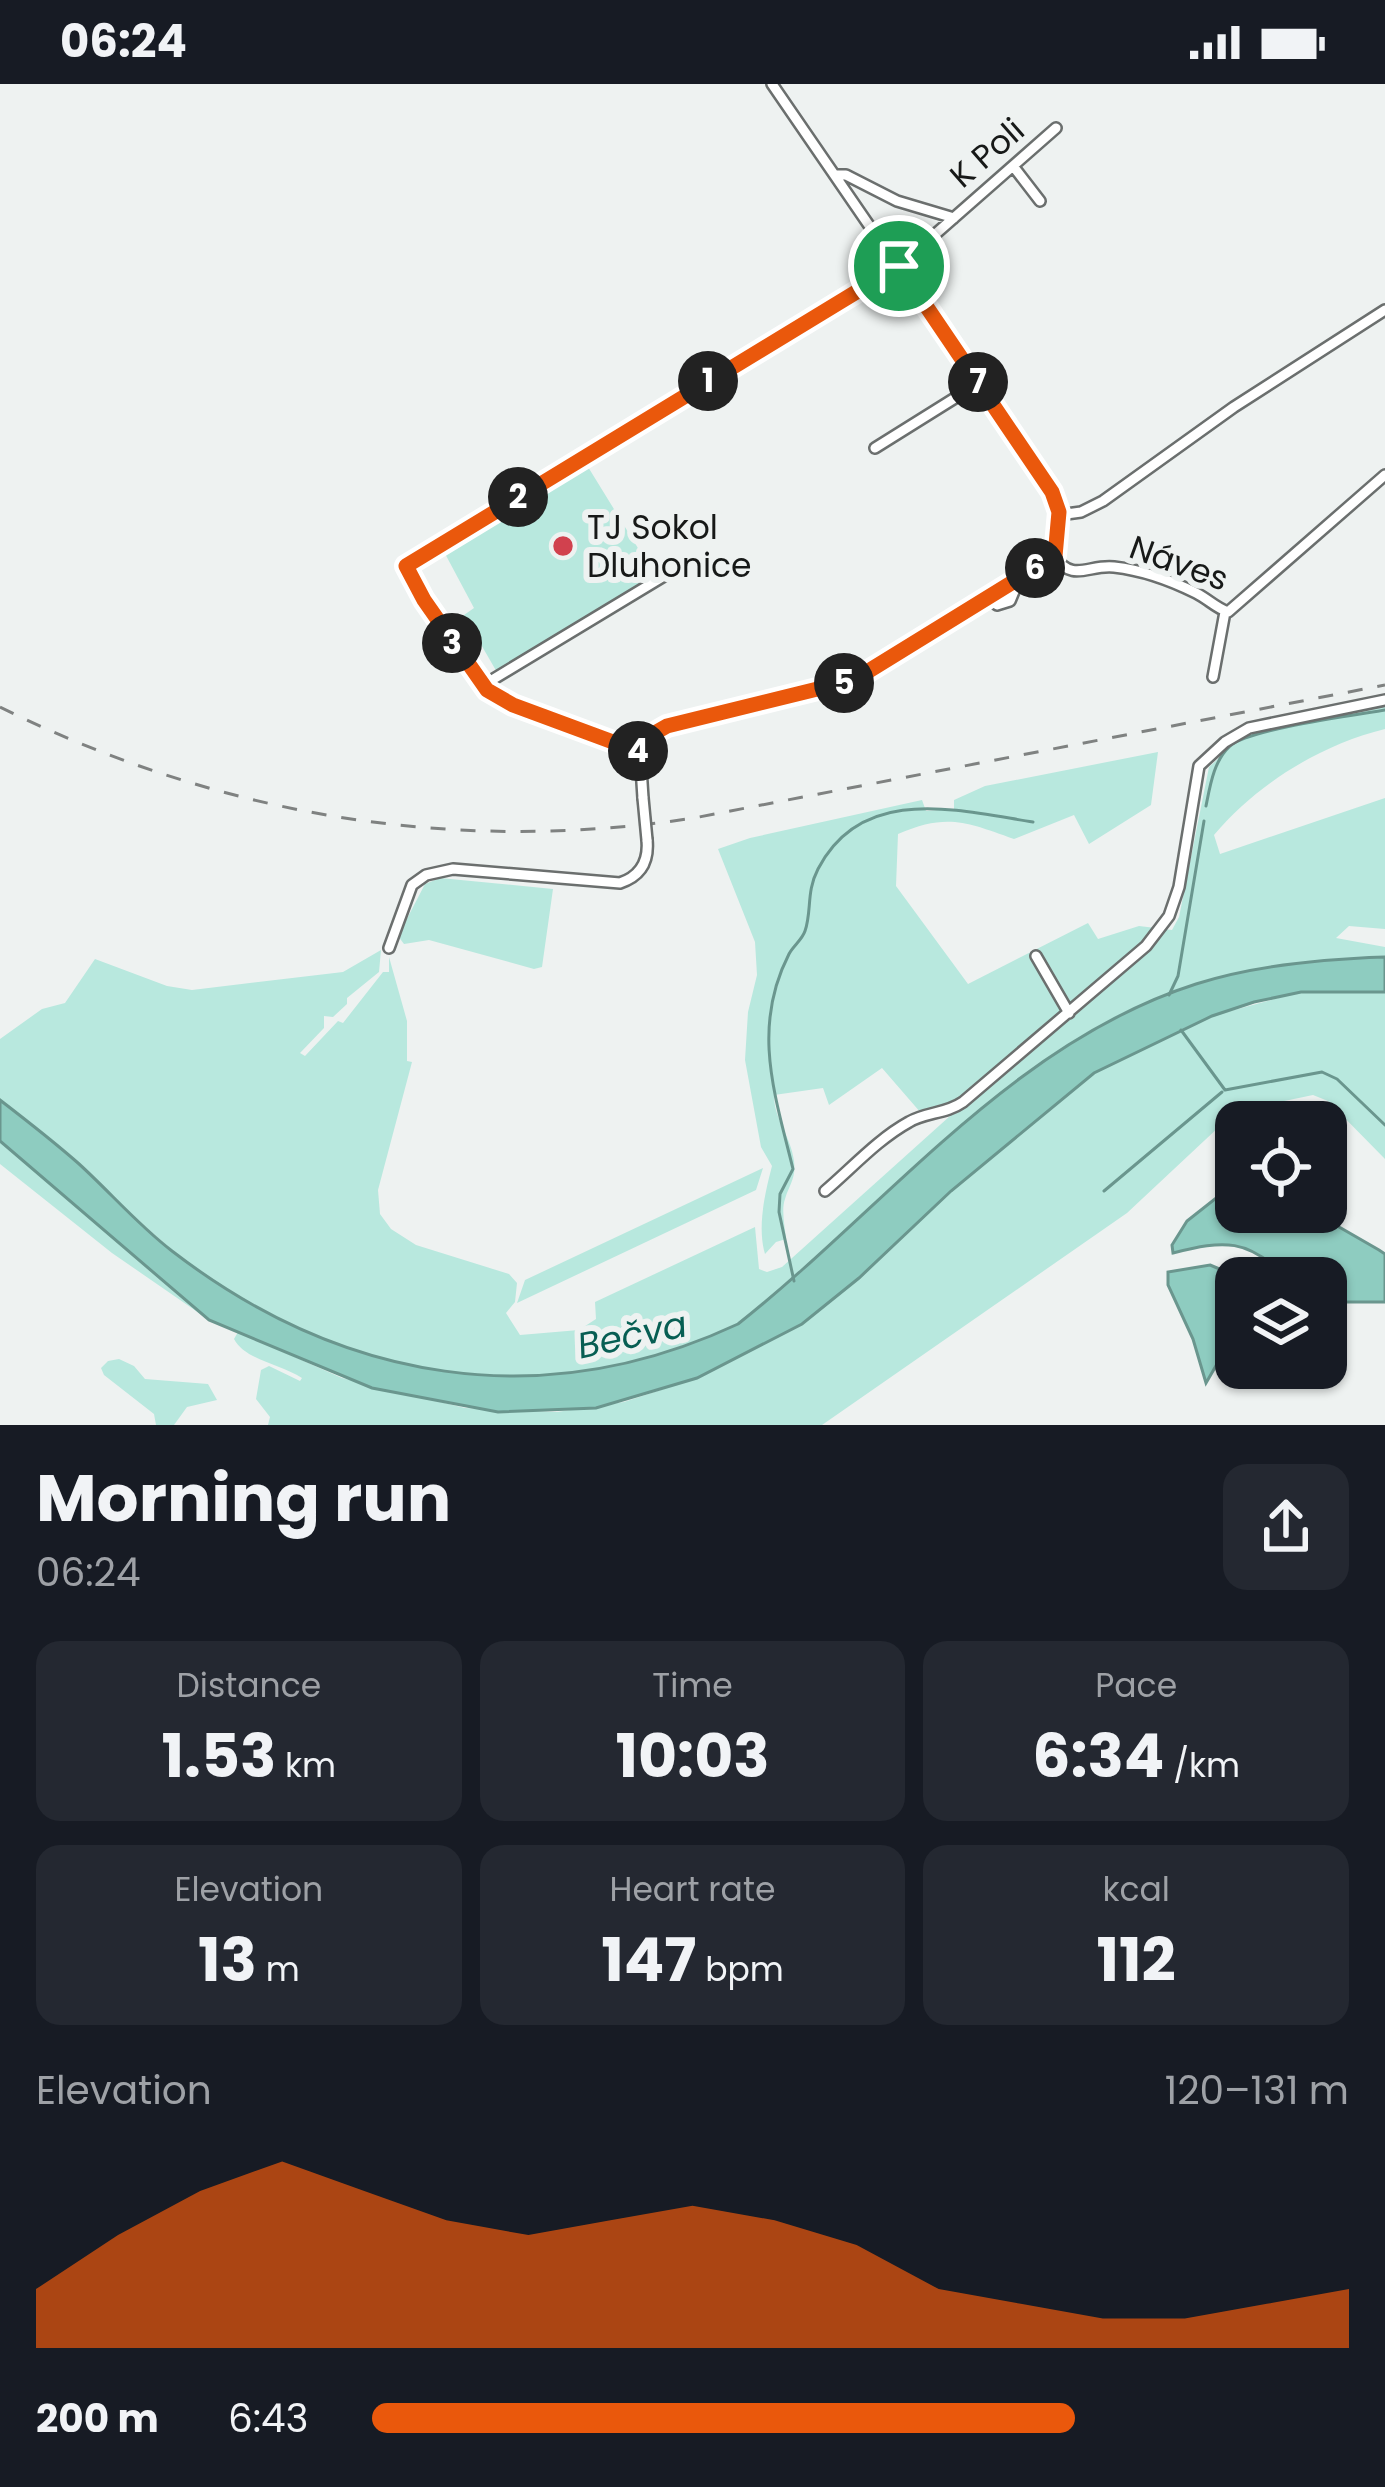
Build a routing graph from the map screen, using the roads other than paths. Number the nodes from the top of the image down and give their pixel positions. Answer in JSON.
{"nodes":[{"id":1,"x":772,"y":84,"type":"edge"},
{"id":2,"x":1056,"y":128,"type":"dead end"},
{"id":3,"x":1013,"y":166,"type":"junction"},
{"id":4,"x":835,"y":175,"type":"junction"},
{"id":5,"x":1040,"y":201,"type":"dead end"},
{"id":6,"x":954,"y":218,"type":"junction"},
{"id":7,"x":899,"y":266,"type":"junction"},
{"id":8,"x":1385,"y":310,"type":"edge"},
{"id":9,"x":979,"y":383,"type":"junction"},
{"id":10,"x":875,"y":448,"type":"dead end"},
{"id":11,"x":1385,"y":475,"type":"edge"},
{"id":12,"x":1059,"y":515,"type":"junction"},
{"id":13,"x":1055,"y":556,"type":"junction"},
{"id":14,"x":674,"y":570,"type":"dead end"},
{"id":15,"x":1226,"y":612,"type":"junction"},
{"id":16,"x":1213,"y":677,"type":"dead end"},
{"id":17,"x":482,"y":686,"type":"junction"},
{"id":18,"x":1385,"y":700,"type":"edge"},
{"id":19,"x":640,"y":752,"type":"junction"},
{"id":20,"x":388,"y":948,"type":"dead end"},
{"id":21,"x":1036,"y":956,"type":"dead end"},
{"id":22,"x":1069,"y":1013,"type":"junction"},
{"id":23,"x":825,"y":1191,"type":"dead end"}],
"edges":[{"from":1,"to":4,"type":"street"},
{"from":2,"to":3,"type":"street","name":"K Poli"},
{"from":3,"to":5,"type":"street"},
{"from":3,"to":6,"type":"street","name":"K Poli"},
{"from":4,"to":6,"type":"street","name":"K Poli"},
{"from":4,"to":7,"type":"street"},
{"from":6,"to":7,"type":"street","name":"K Poli"},
{"from":7,"to":9,"type":"street"},
{"from":7,"to":17,"type":"street","name":"K Poli"},
{"from":8,"to":12,"type":"street","name":"Náves"},
{"from":9,"to":10,"type":"street"},
{"from":9,"to":12,"type":"street"},
{"from":11,"to":15,"type":"street","name":"Náves"},
{"from":12,"to":13,"type":"street"},
{"from":13,"to":15,"type":"street","name":"Náves"},
{"from":13,"to":19,"type":"street"},
{"from":14,"to":17,"type":"street"},
{"from":15,"to":16,"type":"street"},
{"from":17,"to":19,"type":"street"},
{"from":18,"to":22,"type":"street"},
{"from":19,"to":20,"type":"street","bridge":true},
{"from":21,"to":22,"type":"street"},
{"from":22,"to":23,"type":"street"}]}
